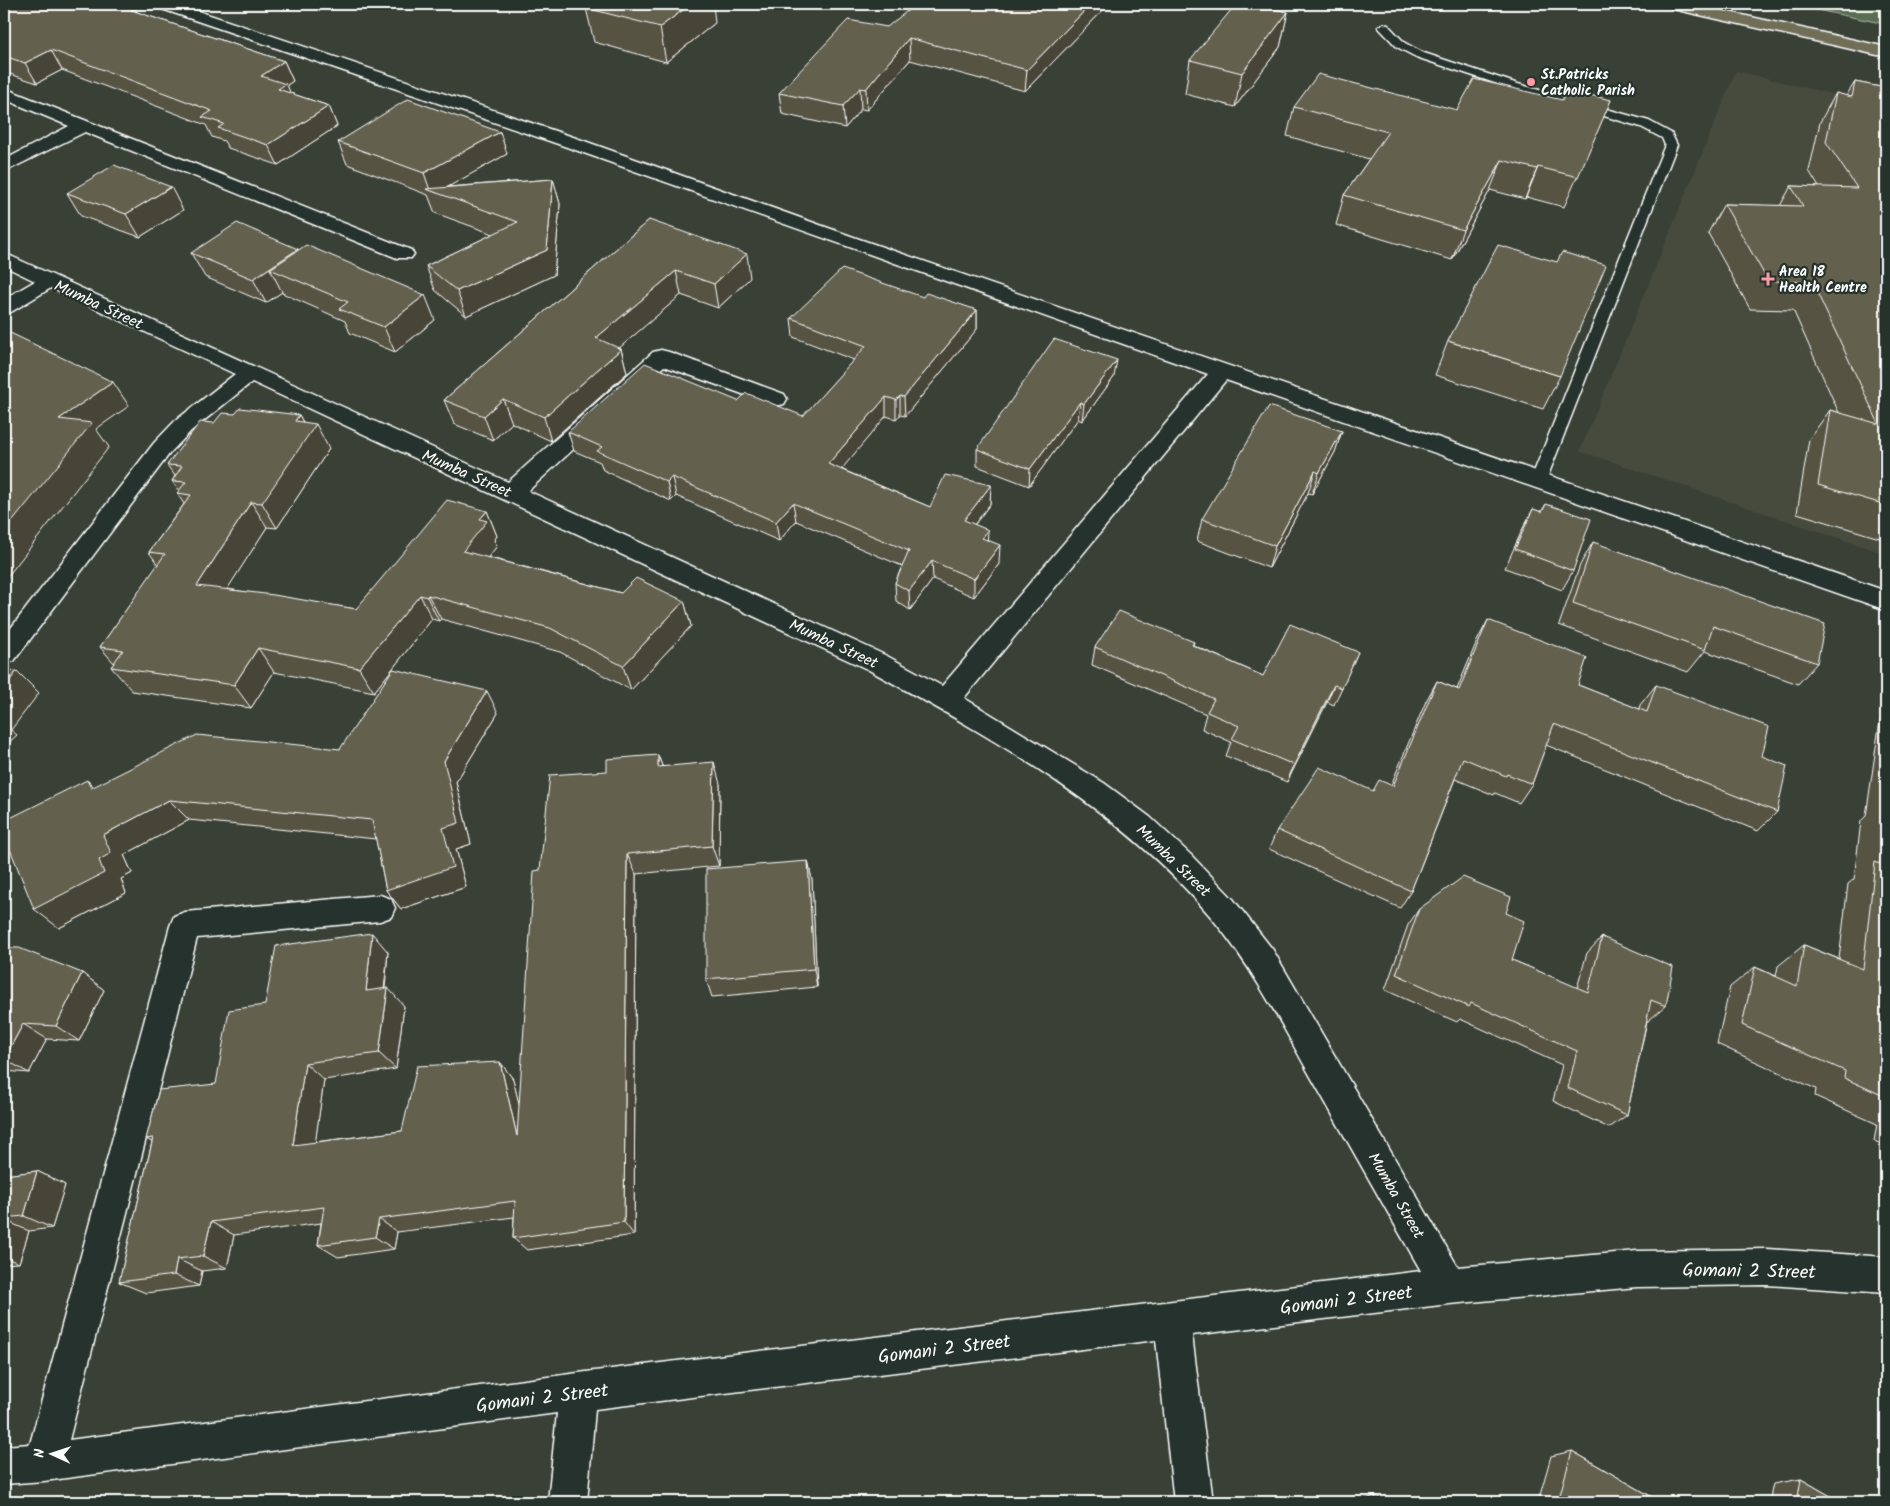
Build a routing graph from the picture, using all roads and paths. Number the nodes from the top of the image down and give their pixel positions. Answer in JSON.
{"nodes":[{"id":1,"x":162,"y":4,"type":"edge"},
{"id":2,"x":1673,"y":4,"type":"edge"},
{"id":3,"x":1737,"y":4,"type":"edge"},
{"id":4,"x":1384,"y":27,"type":"dead end"},
{"id":5,"x":1886,"y":37,"type":"edge"},
{"id":6,"x":1886,"y":52,"type":"edge"},
{"id":7,"x":4,"y":93,"type":"edge"},
{"id":8,"x":84,"y":125,"type":"junction"},
{"id":9,"x":4,"y":167,"type":"edge"},
{"id":10,"x":404,"y":254,"type":"dead end"},
{"id":11,"x":4,"y":259,"type":"edge"},
{"id":12,"x":49,"y":281,"type":"junction"},
{"id":13,"x":4,"y":308,"type":"edge"},
{"id":14,"x":1223,"y":370,"type":"junction"},
{"id":15,"x":249,"y":374,"type":"junction"},
{"id":16,"x":776,"y":399,"type":"dead end"},
{"id":17,"x":1538,"y":482,"type":"junction"},
{"id":18,"x":511,"y":493,"type":"junction"},
{"id":19,"x":1886,"y":601,"type":"edge"},
{"id":20,"x":5,"y":654,"type":"dead end"},
{"id":21,"x":946,"y":700,"type":"junction"},
{"id":22,"x":380,"y":908,"type":"dead end"},
{"id":23,"x":1886,"y":1275,"type":"edge"},
{"id":24,"x":1449,"y":1286,"type":"junction"},
{"id":25,"x":1172,"y":1320,"type":"junction"},
{"id":26,"x":578,"y":1392,"type":"junction"},
{"id":27,"x":44,"y":1462,"type":"junction"},
{"id":28,"x":4,"y":1465,"type":"edge"},
{"id":29,"x":568,"y":1502,"type":"edge"},
{"id":30,"x":1194,"y":1502,"type":"edge"}],
"edges":[{"from":1,"to":14,"type":"street"},
{"from":2,"to":6,"type":"highway"},
{"from":3,"to":5,"type":"highway"},
{"from":4,"to":17,"type":"lane"},
{"from":7,"to":8,"type":"street"},
{"from":8,"to":9,"type":"street"},
{"from":8,"to":10,"type":"street"},
{"from":11,"to":12,"type":"street","name":"Mumba Street"},
{"from":12,"to":13,"type":"street"},
{"from":12,"to":15,"type":"street","name":"Mumba Street"},
{"from":14,"to":17,"type":"street"},
{"from":14,"to":21,"type":"street"},
{"from":15,"to":18,"type":"street","name":"Mumba Street"},
{"from":15,"to":20,"type":"street"},
{"from":16,"to":18,"type":"street"},
{"from":17,"to":19,"type":"street"},
{"from":18,"to":21,"type":"street","name":"Mumba Street"},
{"from":21,"to":24,"type":"street","name":"Mumba Street"},
{"from":22,"to":27,"type":"street"},
{"from":23,"to":24,"type":"street","name":"Gomani 2 Street"},
{"from":24,"to":25,"type":"street","name":"Gomani 2 Street"},
{"from":25,"to":26,"type":"street","name":"Gomani 2 Street"},
{"from":25,"to":30,"type":"street"},
{"from":26,"to":27,"type":"street","name":"Gomani 2 Street"},
{"from":26,"to":29,"type":"street"},
{"from":27,"to":28,"type":"street","name":"Gomani 2 Street"}]}
